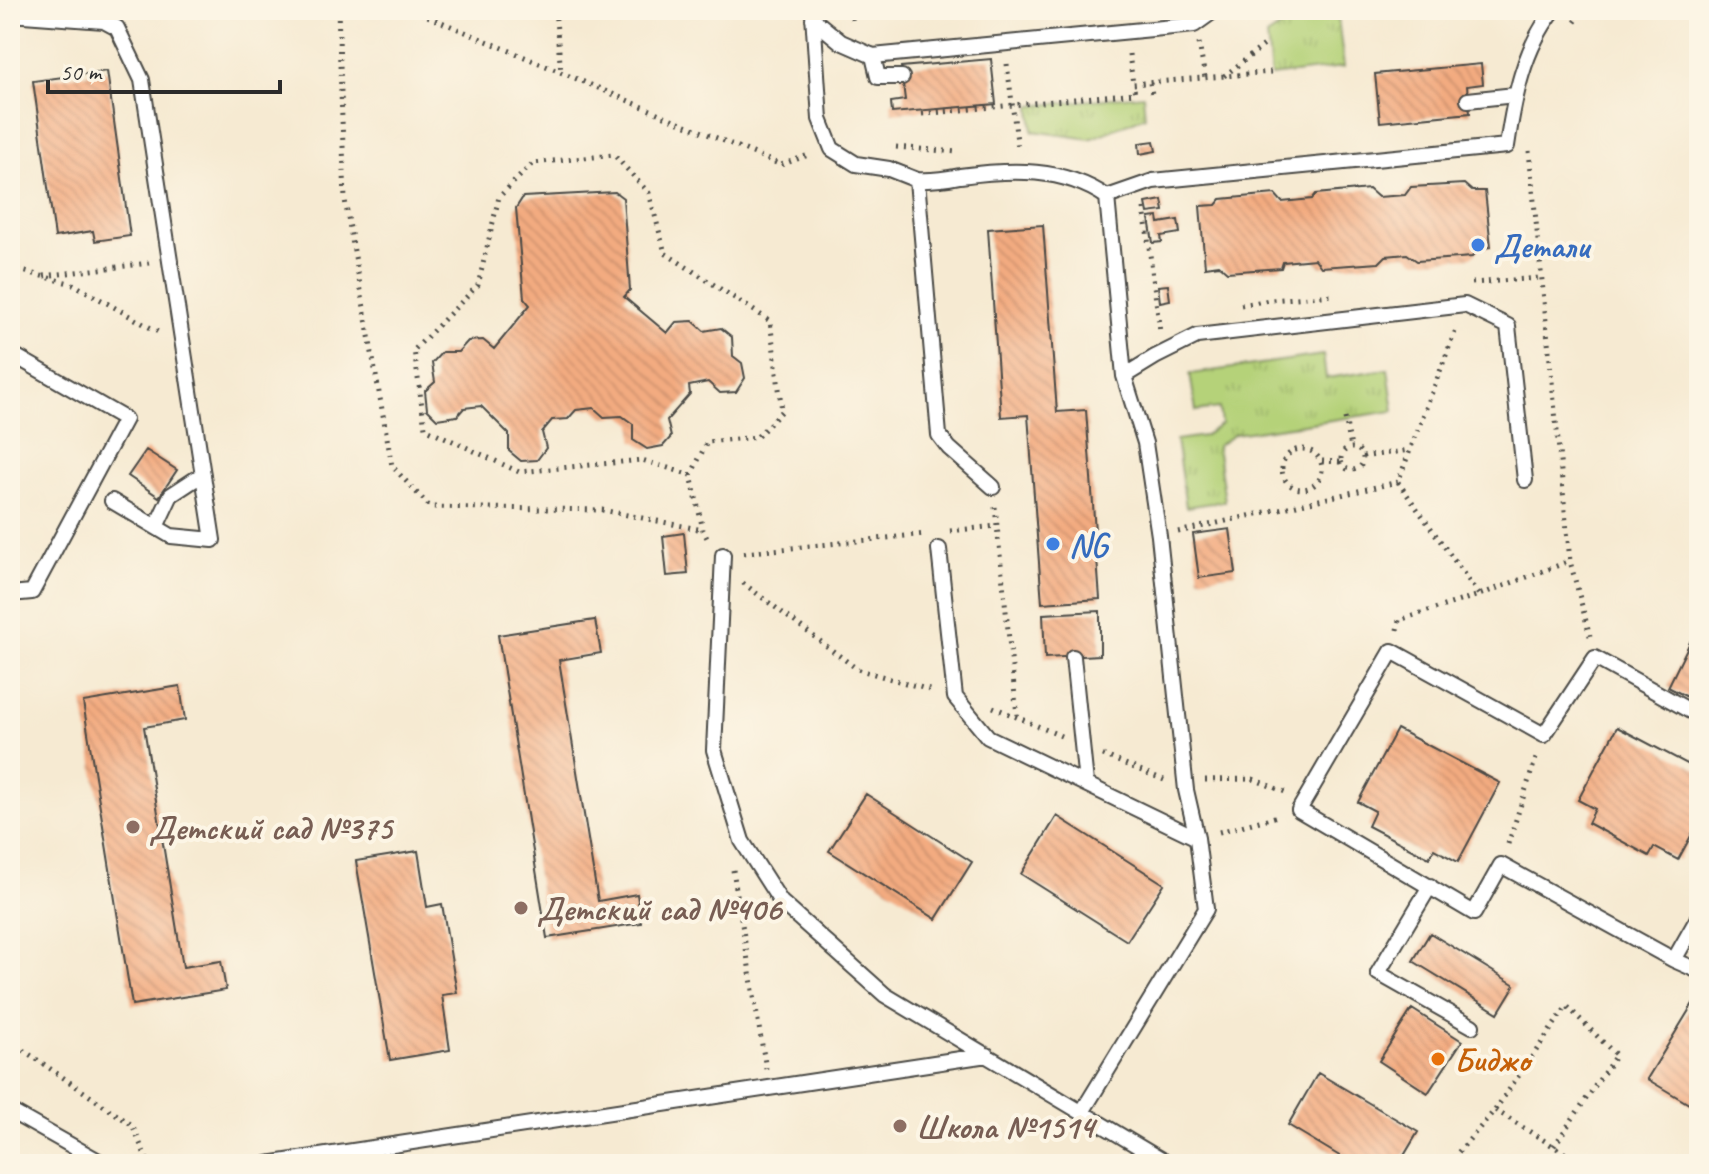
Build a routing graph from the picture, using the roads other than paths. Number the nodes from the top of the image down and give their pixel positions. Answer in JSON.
{"nodes":[{"id":1,"x":1215,"y":10,"type":"edge"},
{"id":2,"x":1554,"y":10,"type":"edge"},
{"id":3,"x":10,"y":14,"type":"edge"},
{"id":4,"x":813,"y":14,"type":"edge"},
{"id":5,"x":873,"y":56,"type":"junction"},
{"id":6,"x":902,"y":77,"type":"dead end"},
{"id":7,"x":1515,"y":95,"type":"junction"},
{"id":8,"x":1468,"y":100,"type":"dead end"},
{"id":9,"x":917,"y":180,"type":"junction"},
{"id":10,"x":1107,"y":197,"type":"junction"},
{"id":11,"x":10,"y":353,"type":"edge"},
{"id":12,"x":1124,"y":376,"type":"junction"},
{"id":13,"x":203,"y":474,"type":"junction"},
{"id":14,"x":1525,"y":480,"type":"dead end"},
{"id":15,"x":993,"y":487,"type":"road end"},
{"id":16,"x":112,"y":501,"type":"dead end"},
{"id":17,"x":156,"y":527,"type":"junction"},
{"id":18,"x":939,"y":549,"type":"dead end"},
{"id":19,"x":723,"y":555,"type":"road end"},
{"id":20,"x":10,"y":594,"type":"edge"},
{"id":21,"x":1073,"y":657,"type":"dead end"},
{"id":22,"x":1699,"y":716,"type":"edge"},
{"id":23,"x":1086,"y":783,"type":"junction"},
{"id":24,"x":1197,"y":838,"type":"junction"},
{"id":25,"x":1430,"y":886,"type":"junction"},
{"id":26,"x":1699,"y":916,"type":"edge"},
{"id":27,"x":1674,"y":960,"type":"junction"},
{"id":28,"x":1699,"y":971,"type":"edge"},
{"id":29,"x":1472,"y":1026,"type":"dead end"},
{"id":30,"x":987,"y":1055,"type":"junction"},
{"id":31,"x":10,"y":1111,"type":"edge"},
{"id":32,"x":1082,"y":1112,"type":"junction"},
{"id":33,"x":104,"y":1164,"type":"edge"},
{"id":34,"x":267,"y":1164,"type":"edge"},
{"id":35,"x":1168,"y":1164,"type":"edge"}],
"edges":[{"from":1,"to":5,"type":"lane"},
{"from":2,"to":7,"type":"lane"},
{"from":3,"to":13,"type":"lane"},
{"from":4,"to":5,"type":"lane"},
{"from":4,"to":9,"type":"lane"},
{"from":5,"to":6,"type":"lane"},
{"from":7,"to":8,"type":"lane"},
{"from":7,"to":10,"type":"lane"},
{"from":9,"to":10,"type":"lane"},
{"from":9,"to":15,"type":"lane"},
{"from":10,"to":12,"type":"lane"},
{"from":11,"to":20,"type":"lane"},
{"from":12,"to":14,"type":"lane"},
{"from":12,"to":24,"type":"lane"},
{"from":13,"to":17,"type":"lane"},
{"from":13,"to":17,"type":"lane"},
{"from":16,"to":17,"type":"lane"},
{"from":18,"to":23,"type":"lane"},
{"from":19,"to":30,"type":"lane"},
{"from":21,"to":23,"type":"lane"},
{"from":22,"to":25,"type":"lane"},
{"from":23,"to":24,"type":"lane"},
{"from":24,"to":32,"type":"lane"},
{"from":25,"to":27,"type":"lane"},
{"from":25,"to":29,"type":"lane"},
{"from":26,"to":27,"type":"lane"},
{"from":27,"to":28,"type":"lane"},
{"from":30,"to":32,"type":"lane"},
{"from":30,"to":34,"type":"lane"},
{"from":31,"to":33,"type":"lane"},
{"from":32,"to":35,"type":"lane"}]}
